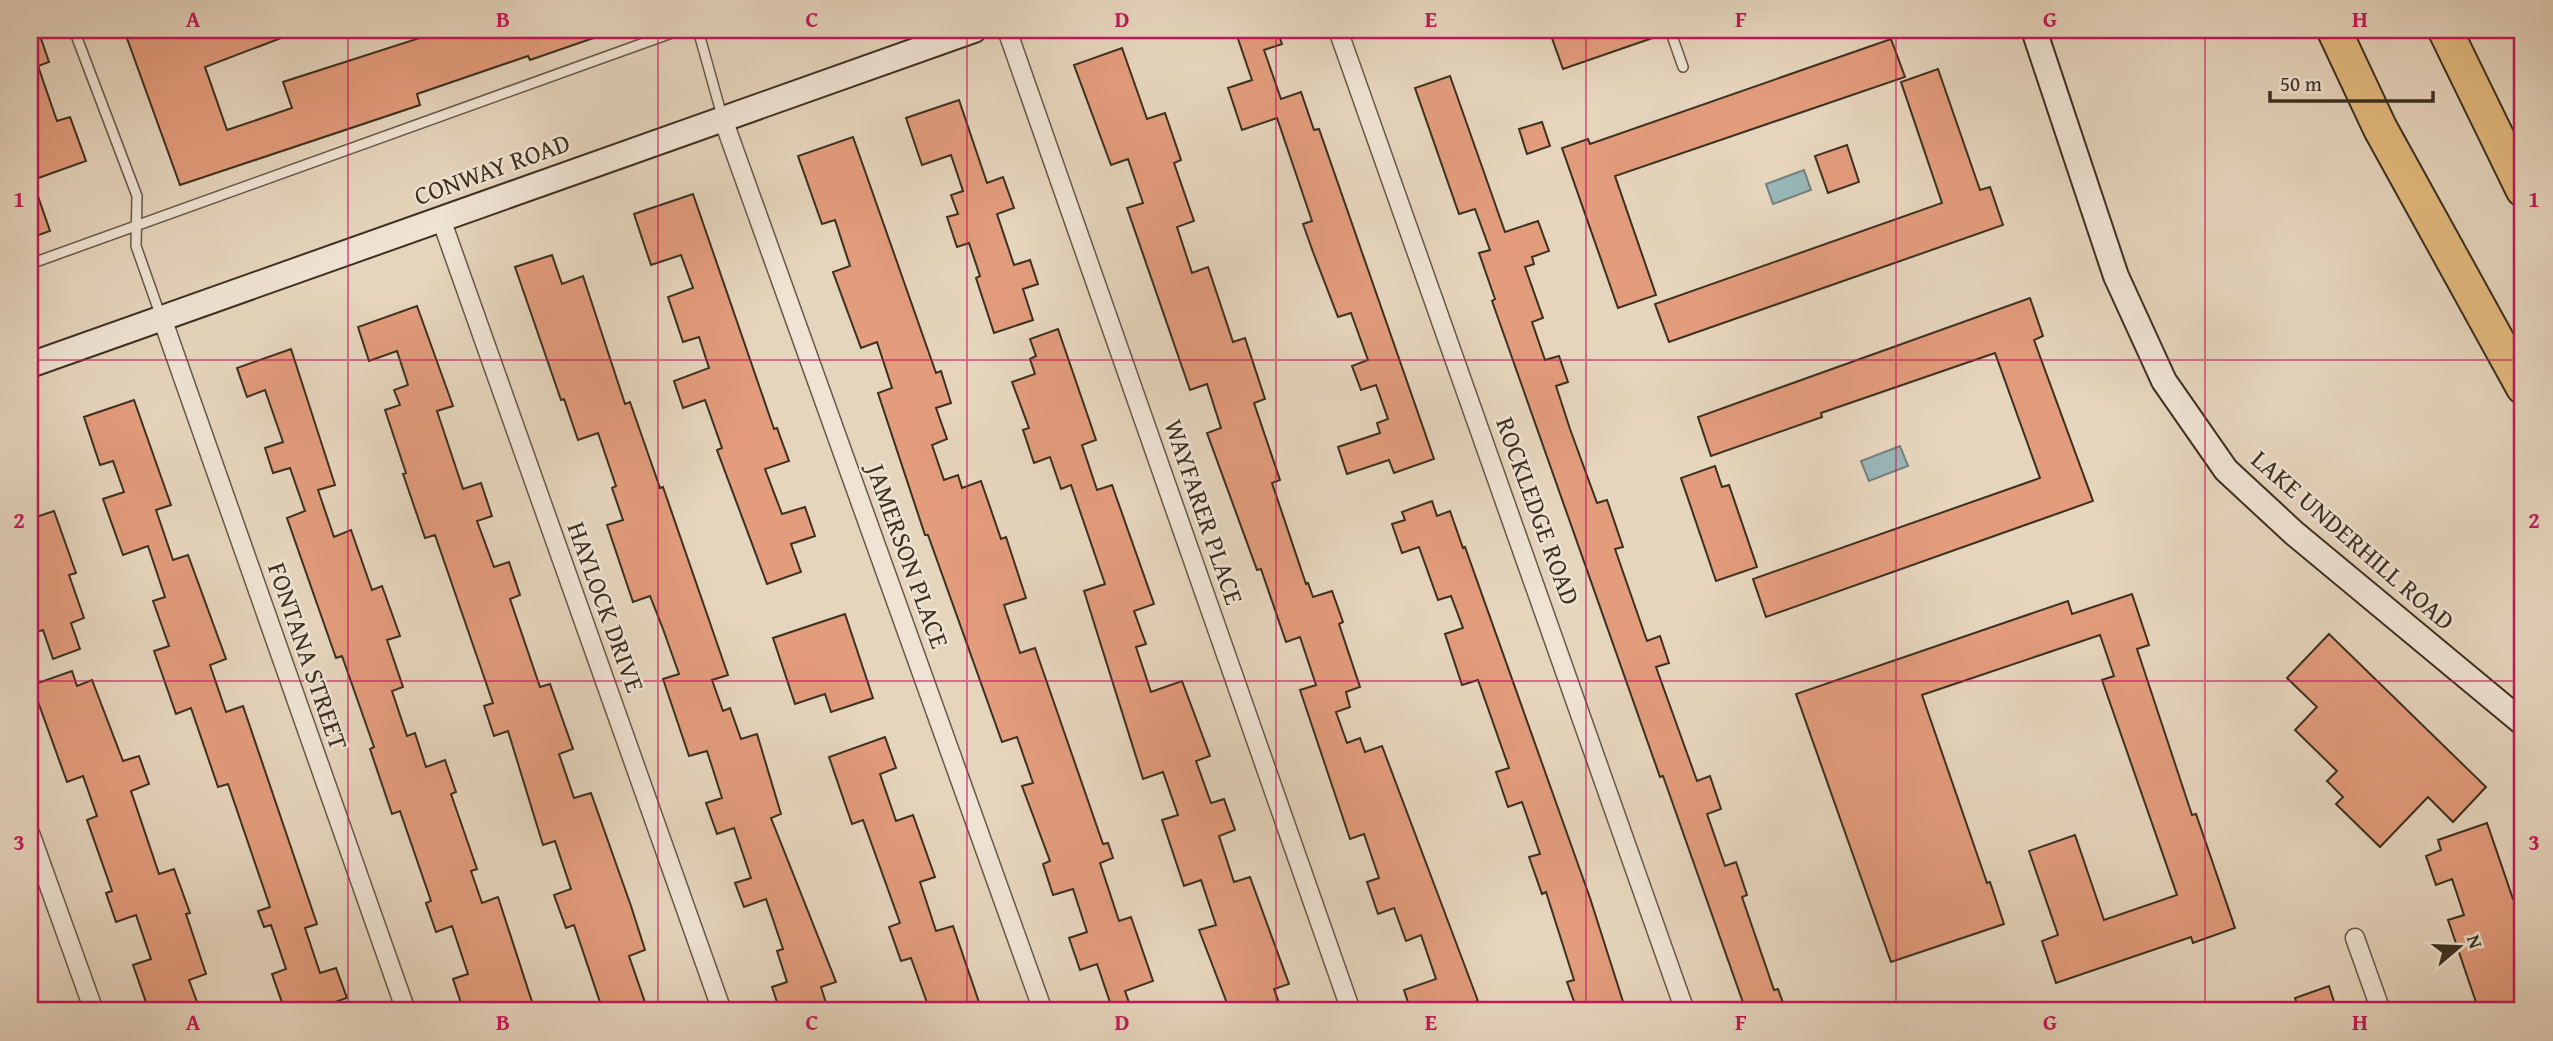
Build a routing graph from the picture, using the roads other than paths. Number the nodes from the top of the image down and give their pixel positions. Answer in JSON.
{"nodes":[{"id":1,"x":74,"y":30,"type":"edge"},
{"id":2,"x":680,"y":30,"type":"edge"},
{"id":3,"x":698,"y":30,"type":"edge"},
{"id":4,"x":975,"y":30,"type":"edge"},
{"id":5,"x":1007,"y":30,"type":"edge"},
{"id":6,"x":1338,"y":30,"type":"edge"},
{"id":7,"x":1670,"y":30,"type":"edge"},
{"id":8,"x":2034,"y":30,"type":"edge"},
{"id":9,"x":2334,"y":30,"type":"edge"},
{"id":10,"x":2445,"y":30,"type":"edge"},
{"id":11,"x":1683,"y":67,"type":"dead end"},
{"id":12,"x":723,"y":119,"type":"junction"},
{"id":13,"x":2514,"y":168,"type":"edge"},
{"id":14,"x":2523,"y":190,"type":"edge"},
{"id":15,"x":441,"y":219,"type":"junction"},
{"id":16,"x":136,"y":226,"type":"junction"},
{"id":17,"x":30,"y":264,"type":"edge"},
{"id":18,"x":162,"y":318,"type":"junction"},
{"id":19,"x":30,"y":365,"type":"edge"},
{"id":20,"x":2523,"y":387,"type":"edge"},
{"id":21,"x":2523,"y":723,"type":"edge"},
{"id":22,"x":30,"y":833,"type":"edge"},
{"id":23,"x":2355,"y":938,"type":"dead end"},
{"id":24,"x":94,"y":1011,"type":"edge"},
{"id":25,"x":406,"y":1011,"type":"edge"},
{"id":26,"x":722,"y":1011,"type":"edge"},
{"id":27,"x":1043,"y":1011,"type":"edge"},
{"id":28,"x":1351,"y":1011,"type":"edge"},
{"id":29,"x":1685,"y":1011,"type":"edge"},
{"id":30,"x":2381,"y":1011,"type":"edge"}],
"edges":[{"from":1,"to":16,"type":"lane"},
{"from":2,"to":16,"type":"lane"},
{"from":3,"to":12,"type":"lane"},
{"from":4,"to":12,"type":"main road","name":"CONWAY ROAD"},
{"from":5,"to":28,"type":"street","name":"WAYFARER PLACE"},
{"from":6,"to":29,"type":"street","name":"ROCKLEDGE ROAD"},
{"from":7,"to":11,"type":"lane"},
{"from":8,"to":21,"type":"main road","name":"LAKE UNDERHILL ROAD"},
{"from":9,"to":20,"type":"highway"},
{"from":10,"to":13,"type":"highway"},
{"from":12,"to":15,"type":"main road","name":"CONWAY ROAD"},
{"from":12,"to":27,"type":"street","name":"JAMERSON PLACE"},
{"from":13,"to":14,"type":"highway"},
{"from":15,"to":18,"type":"main road","name":"CONWAY ROAD"},
{"from":15,"to":26,"type":"street","name":"HAYLOCK DRIVE"},
{"from":16,"to":17,"type":"lane"},
{"from":16,"to":18,"type":"lane"},
{"from":18,"to":19,"type":"main road","name":"CONWAY ROAD"},
{"from":18,"to":25,"type":"street","name":"FONTANA STREET"},
{"from":22,"to":24,"type":"street"},
{"from":23,"to":30,"type":"street"}]}
